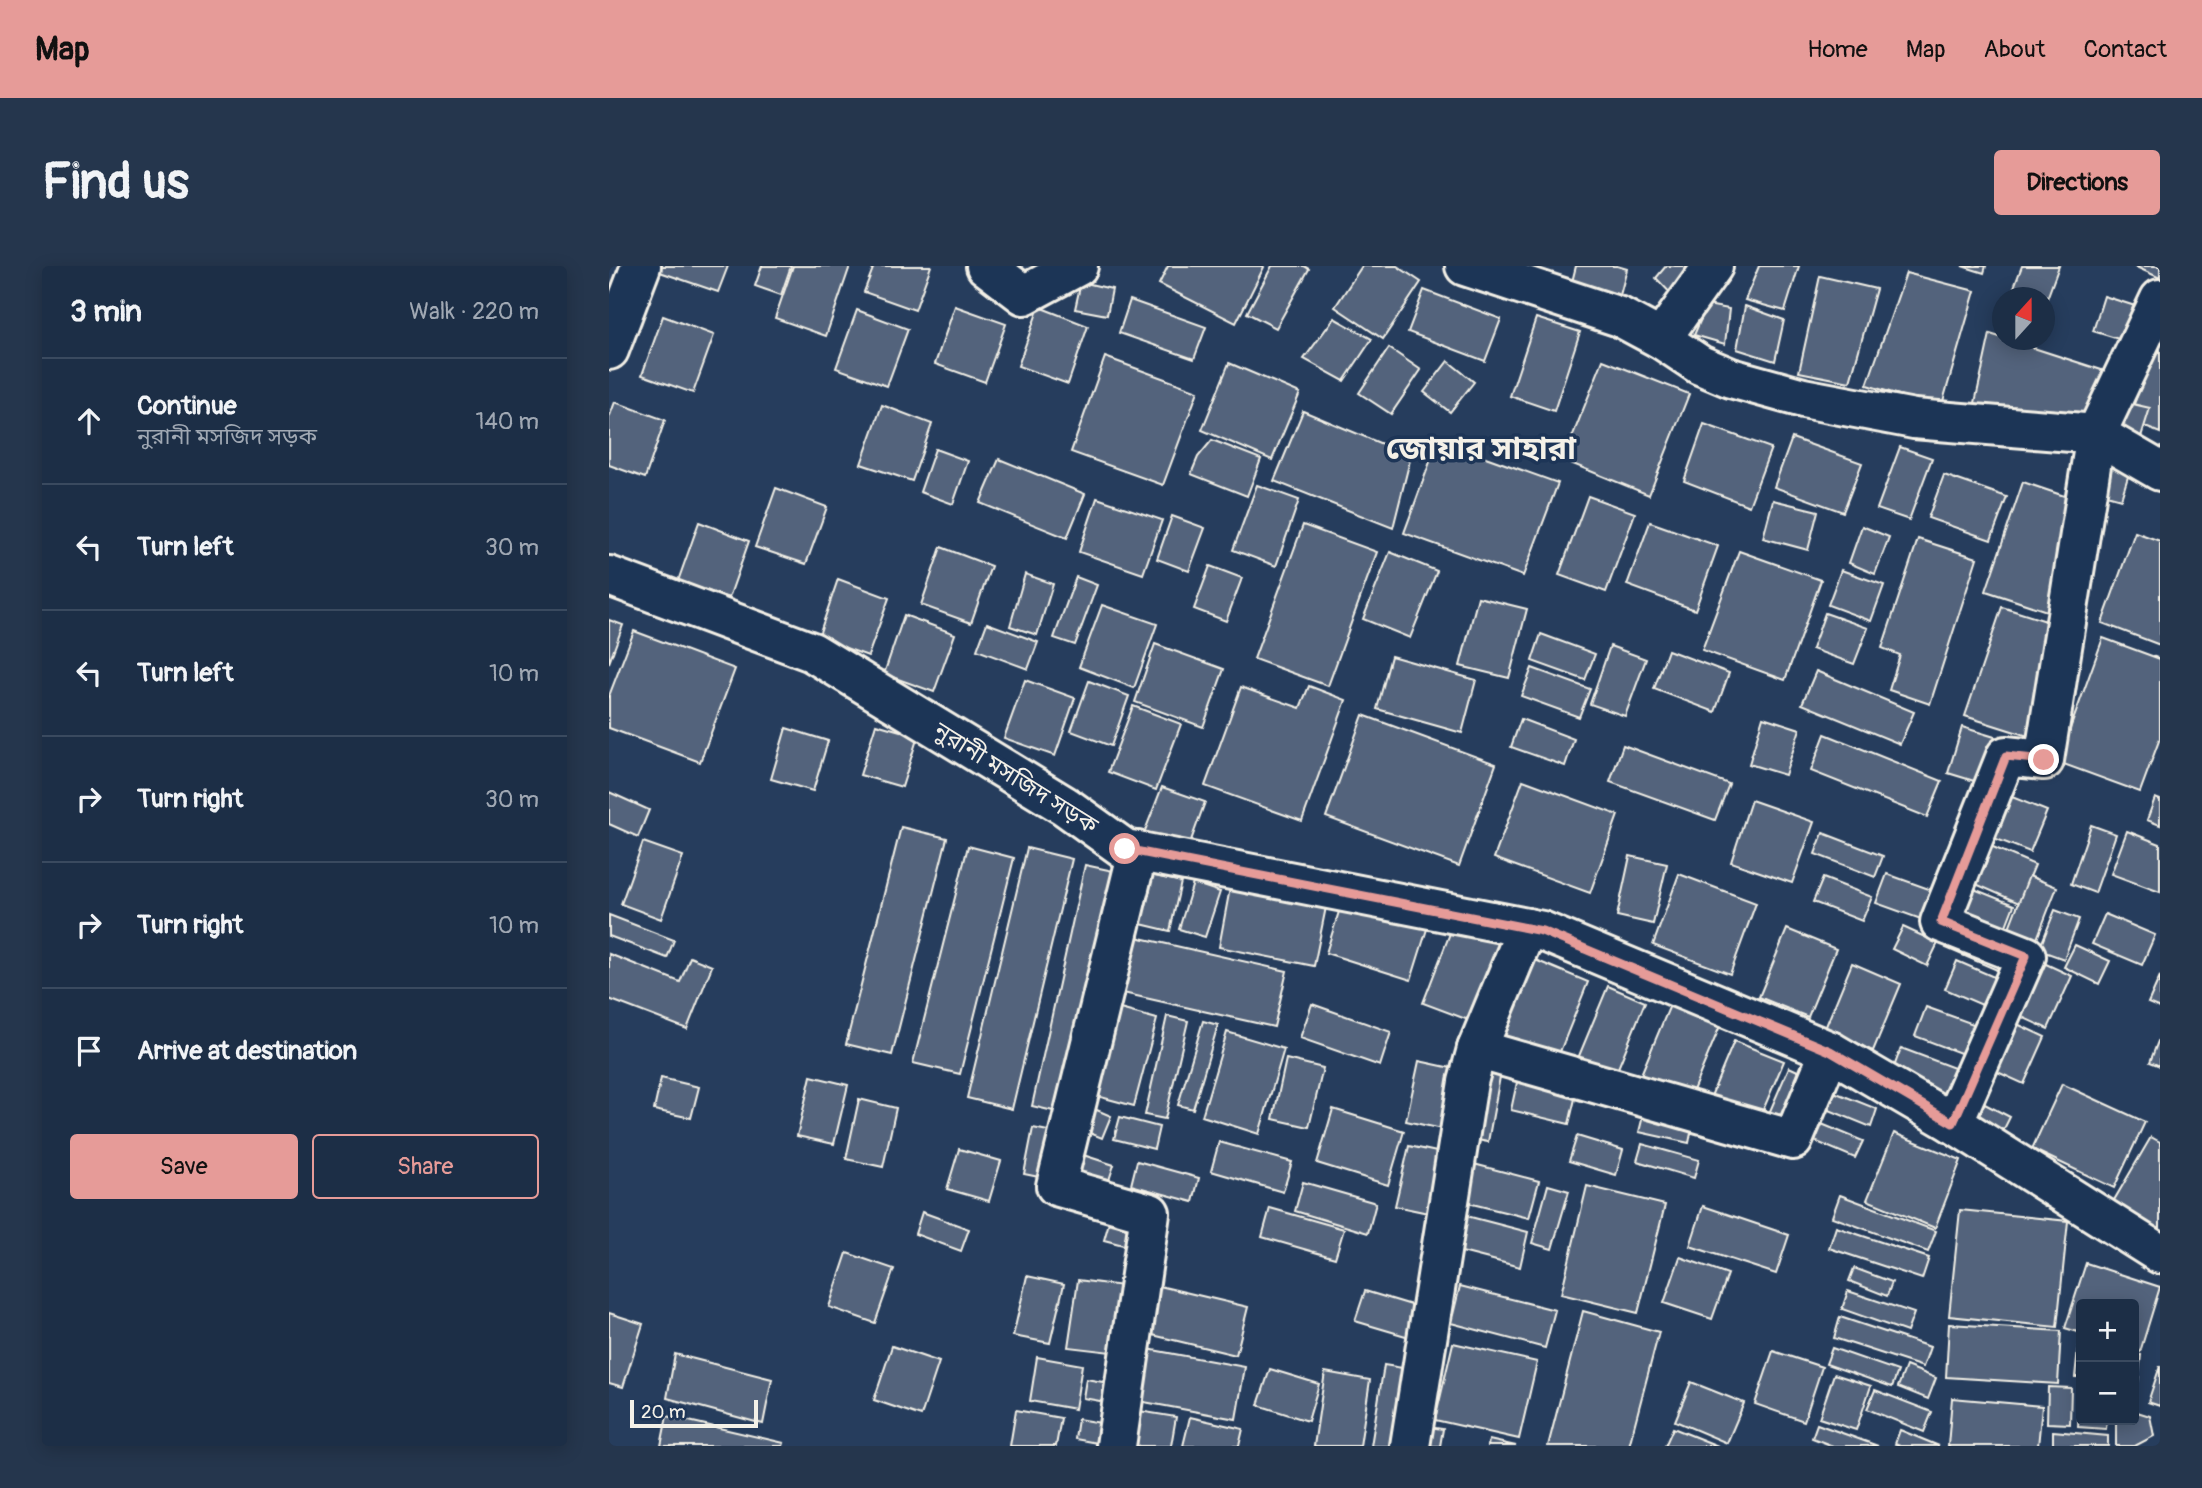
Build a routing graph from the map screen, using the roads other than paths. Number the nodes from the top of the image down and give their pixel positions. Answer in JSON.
{"nodes":[{"id":1,"x":641,"y":266,"type":"edge"},
{"id":2,"x":986,"y":266,"type":"edge"},
{"id":3,"x":1078,"y":266,"type":"edge"},
{"id":4,"x":1465,"y":266,"type":"edge"},
{"id":5,"x":1713,"y":266,"type":"edge"},
{"id":6,"x":2160,"y":299,"type":"edge"},
{"id":7,"x":1661,"y":339,"type":"junction"},
{"id":8,"x":609,"y":349,"type":"edge"},
{"id":9,"x":2096,"y":434,"type":"junction"},
{"id":10,"x":2160,"y":471,"type":"edge"},
{"id":11,"x":609,"y":576,"type":"edge"},
{"id":12,"x":1138,"y":851,"type":"junction"},
{"id":13,"x":1527,"y":928,"type":"junction"},
{"id":14,"x":1477,"y":1049,"type":"junction"},
{"id":15,"x":1830,"y":1051,"type":"junction"},
{"id":16,"x":1953,"y":1123,"type":"junction"},
{"id":17,"x":2160,"y":1254,"type":"edge"},
{"id":18,"x":1116,"y":1446,"type":"edge"},
{"id":19,"x":1410,"y":1446,"type":"edge"}],
"edges":[{"from":1,"to":8,"type":"street"},
{"from":2,"to":3,"type":"street"},
{"from":4,"to":7,"type":"street"},
{"from":5,"to":7,"type":"street"},
{"from":6,"to":9,"type":"street"},
{"from":7,"to":9,"type":"street"},
{"from":9,"to":10,"type":"street"},
{"from":9,"to":16,"type":"street"},
{"from":11,"to":12,"type":"street","name":"নুরানী মসজিদ সড়ক"},
{"from":12,"to":13,"type":"street","name":"নুরানী মসজিদ সড়ক"},
{"from":12,"to":18,"type":"street"},
{"from":13,"to":14,"type":"street"},
{"from":13,"to":15,"type":"street","name":"নুরানী মসজিদ সড়ক"},
{"from":14,"to":15,"type":"street"},
{"from":14,"to":19,"type":"street"},
{"from":15,"to":16,"type":"street","name":"নুরানী মসজিদ সড়ক"},
{"from":16,"to":17,"type":"street","name":"নুরানী মসজিদ সড়ক"}]}
